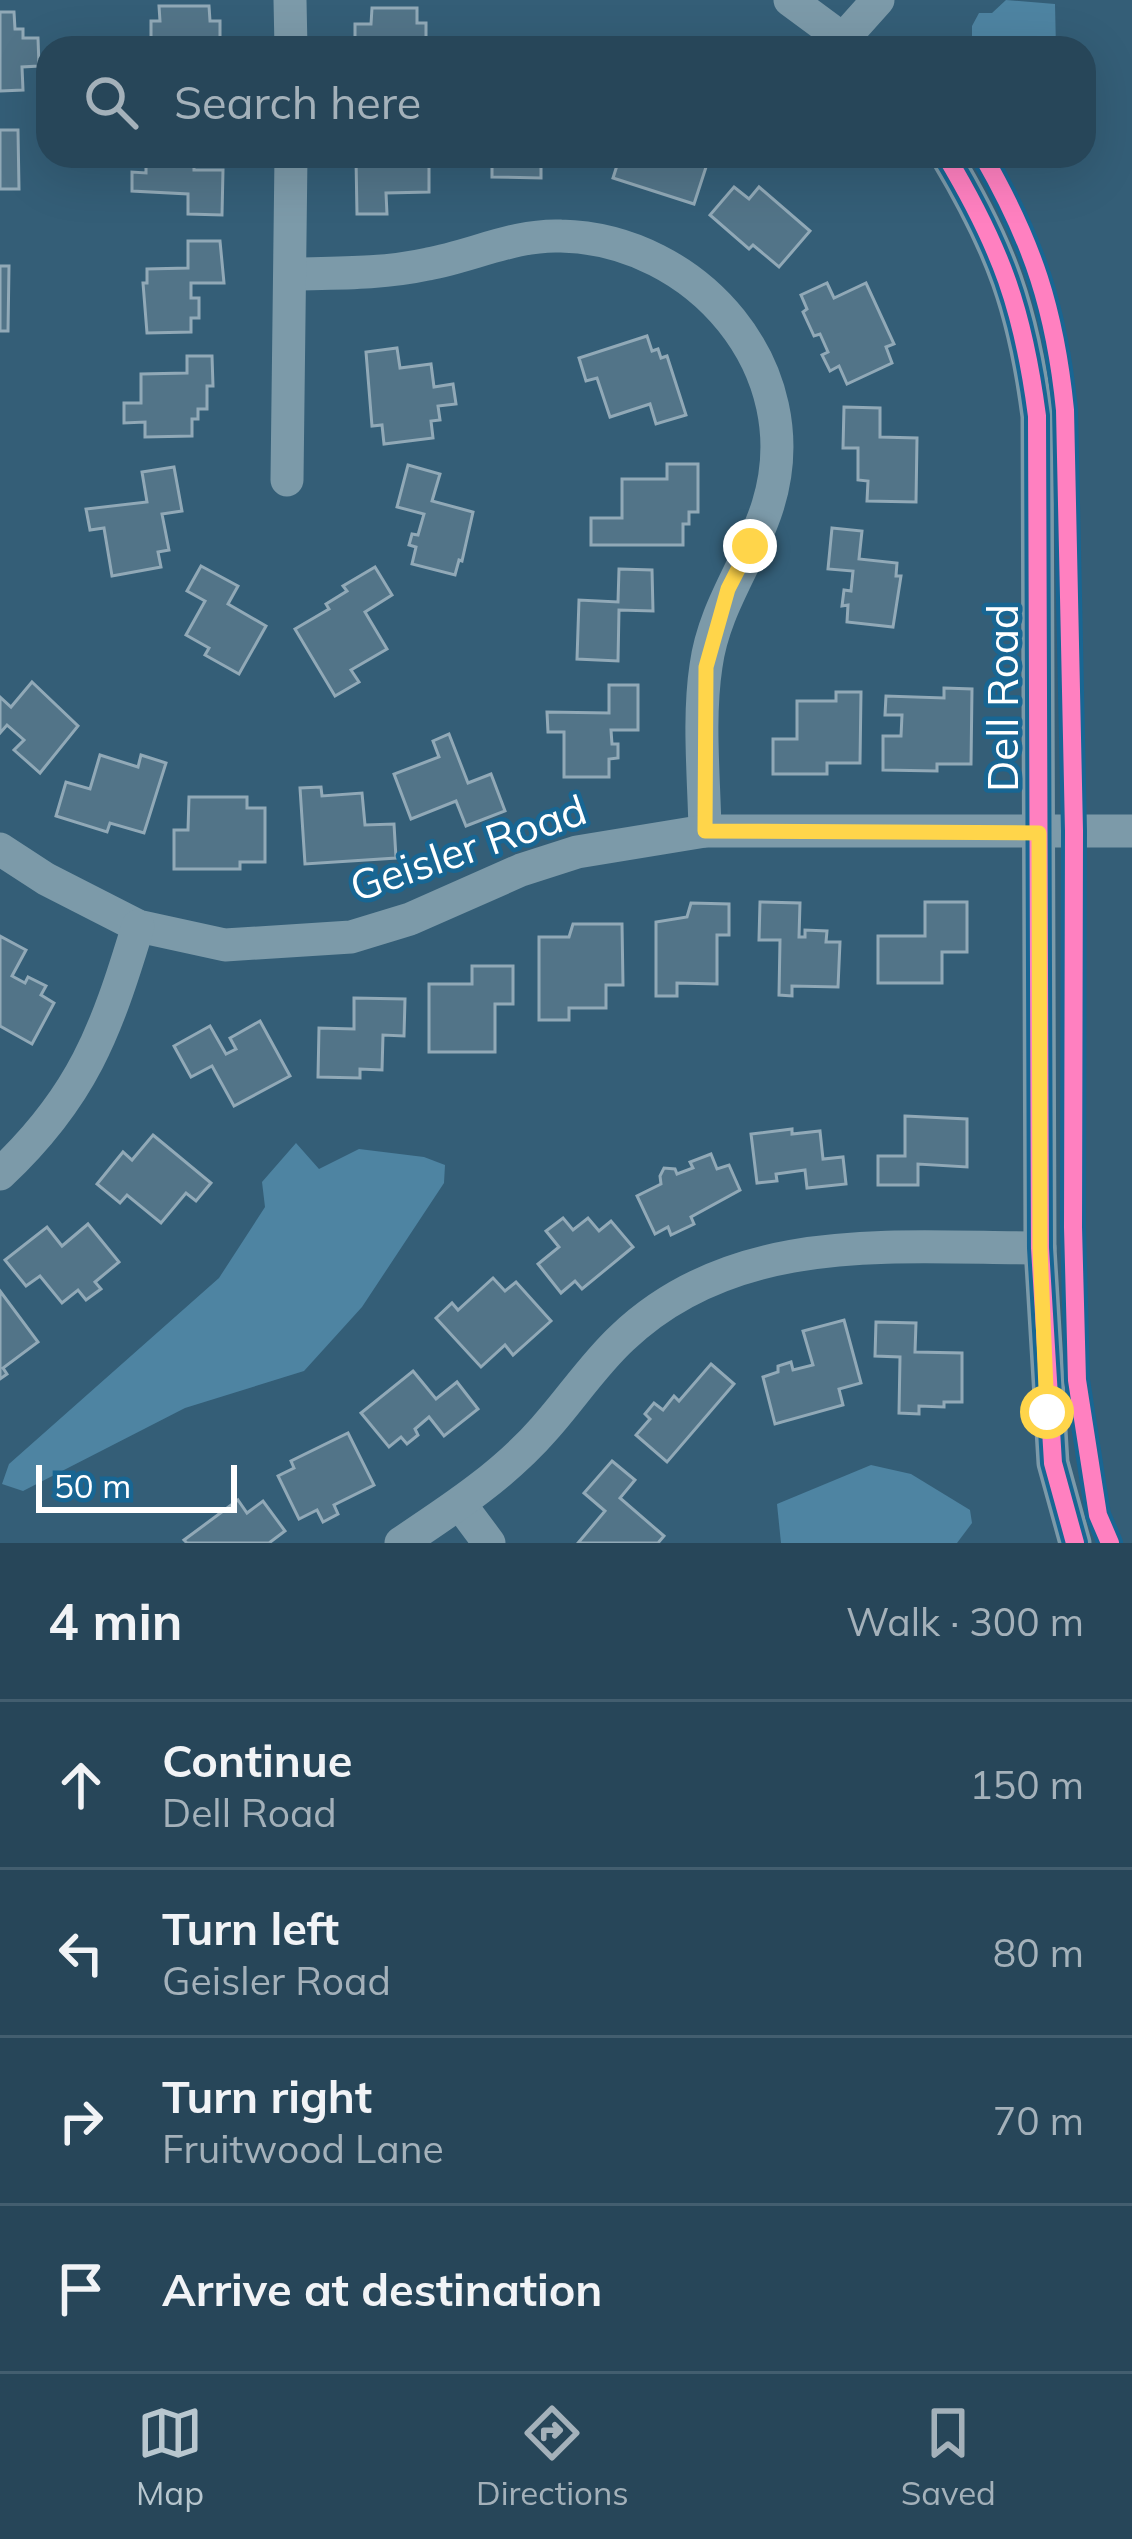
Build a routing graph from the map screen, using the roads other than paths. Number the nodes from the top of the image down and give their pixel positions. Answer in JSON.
{"nodes":[{"id":1,"x":290,"y":0,"type":"edge"},
{"id":2,"x":790,"y":0,"type":"edge"},
{"id":3,"x":878,"y":0,"type":"edge"},
{"id":4,"x":291,"y":36,"type":"edge"},
{"id":5,"x":840,"y":36,"type":"edge"},
{"id":6,"x":855,"y":36,"type":"edge"},
{"id":7,"x":291,"y":168,"type":"edge"},
{"id":8,"x":953,"y":168,"type":"edge"},
{"id":9,"x":291,"y":274,"type":"junction"},
{"id":10,"x":287,"y":480,"type":"dead end"},
{"id":11,"x":705,"y":831,"type":"junction"},
{"id":12,"x":1132,"y":831,"type":"edge"},
{"id":13,"x":1039,"y":833,"type":"junction"},
{"id":14,"x":0,"y":849,"type":"edge"},
{"id":15,"x":138,"y":926,"type":"junction"},
{"id":16,"x":0,"y":1174,"type":"edge"},
{"id":17,"x":1040,"y":1248,"type":"junction"},
{"id":18,"x":460,"y":1504,"type":"junction"},
{"id":19,"x":401,"y":1543,"type":"edge"},
{"id":20,"x":489,"y":1543,"type":"edge"},
{"id":21,"x":1075,"y":1543,"type":"edge"}],
"edges":[{"from":1,"to":4,"type":"street"},
{"from":2,"to":5,"type":"street"},
{"from":3,"to":6,"type":"street"},
{"from":7,"to":9,"type":"street"},
{"from":8,"to":13,"type":"street","name":"Dell Road"},
{"from":9,"to":10,"type":"street"},
{"from":9,"to":11,"type":"street"},
{"from":11,"to":13,"type":"street","name":"Geisler Road"},
{"from":11,"to":15,"type":"street","name":"Geisler Road"},
{"from":12,"to":13,"type":"street","name":"Geisler Road"},
{"from":13,"to":17,"type":"street","name":"Dell Road"},
{"from":14,"to":15,"type":"street","name":"Geisler Road"},
{"from":15,"to":16,"type":"street"},
{"from":17,"to":18,"type":"street"},
{"from":17,"to":21,"type":"street","name":"Dell Road"},
{"from":18,"to":19,"type":"street"},
{"from":18,"to":20,"type":"street"}]}
